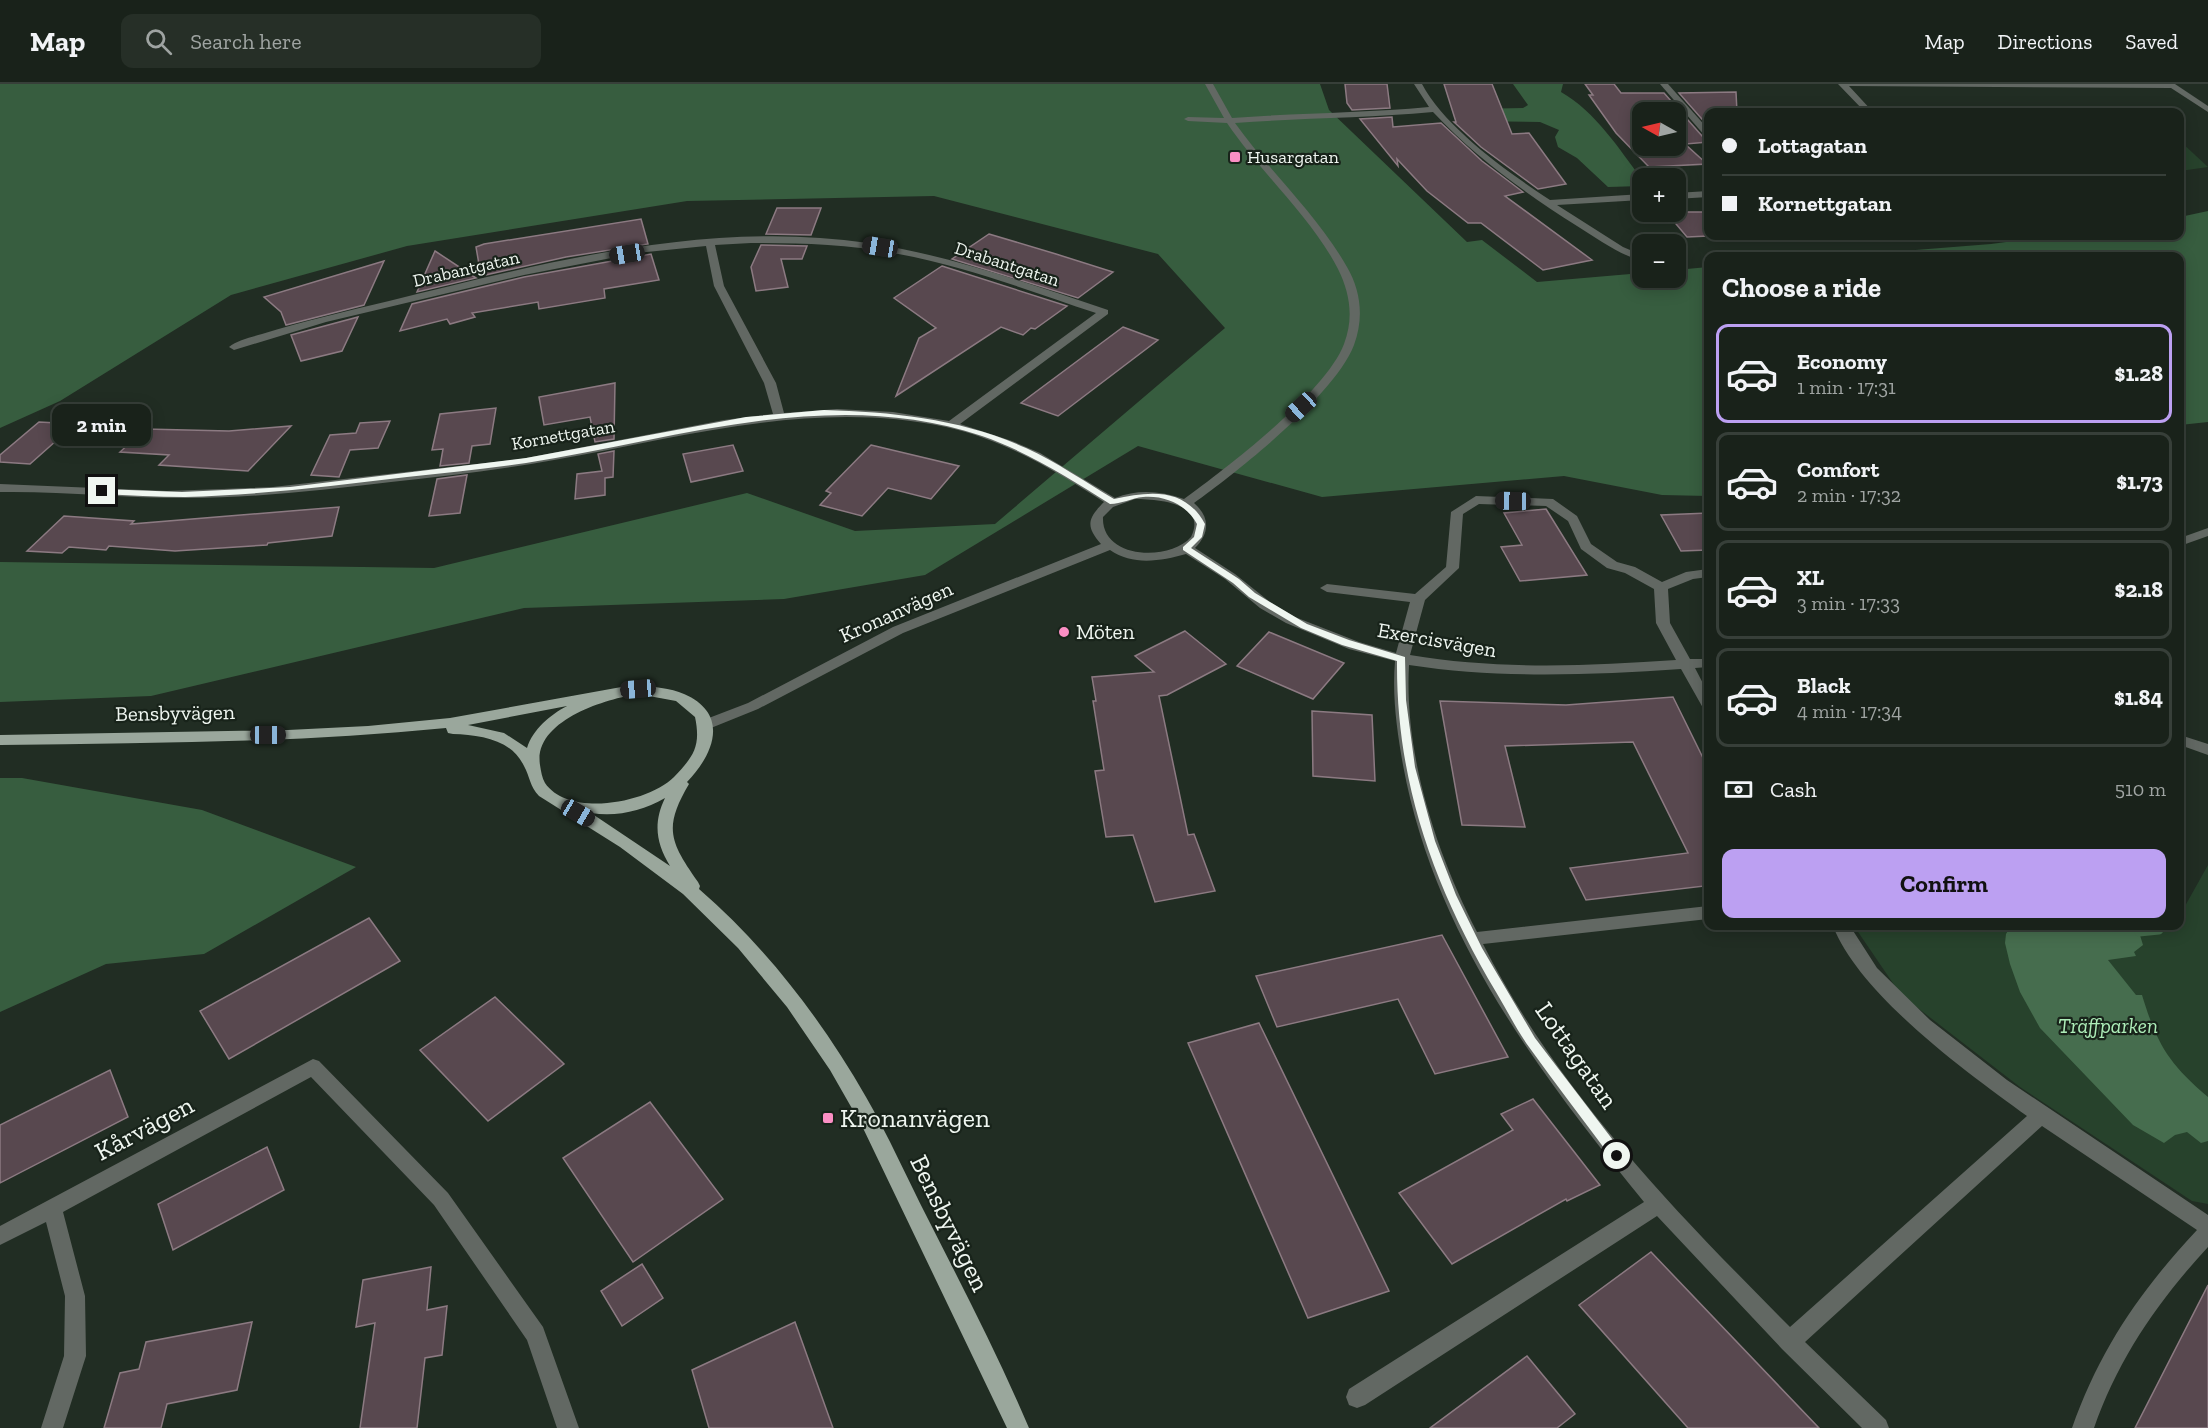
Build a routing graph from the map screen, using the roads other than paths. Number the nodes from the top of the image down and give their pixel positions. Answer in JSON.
{"nodes":[{"id":1,"x":1209,"y":84,"type":"edge"},
{"id":2,"x":1418,"y":84,"type":"edge"},
{"id":3,"x":1664,"y":84,"type":"edge"},
{"id":4,"x":2172,"y":85,"type":"edge"},
{"id":5,"x":1865,"y":108,"type":"edge"},
{"id":6,"x":1436,"y":110,"type":"junction"},
{"id":7,"x":2208,"y":110,"type":"edge"},
{"id":8,"x":1188,"y":119,"type":"dead end"},
{"id":9,"x":1232,"y":121,"type":"junction"},
{"id":10,"x":1704,"y":129,"type":"edge"},
{"id":11,"x":1704,"y":194,"type":"edge"},
{"id":12,"x":1686,"y":195,"type":"edge"},
{"id":13,"x":1632,"y":198,"type":"edge"},
{"id":14,"x":1550,"y":203,"type":"junction"},
{"id":15,"x":710,"y":243,"type":"junction"},
{"id":16,"x":1632,"y":254,"type":"edge"},
{"id":17,"x":234,"y":347,"type":"dead end"},
{"id":18,"x":779,"y":415,"type":"junction"},
{"id":19,"x":951,"y":425,"type":"junction"},
{"id":20,"x":0,"y":488,"type":"edge"},
{"id":21,"x":1113,"y":502,"type":"junction"},
{"id":22,"x":1185,"y":504,"type":"junction"},
{"id":23,"x":2208,"y":532,"type":"edge"},
{"id":24,"x":2184,"y":541,"type":"edge"},
{"id":25,"x":1108,"y":546,"type":"junction"},
{"id":26,"x":1186,"y":548,"type":"junction"},
{"id":27,"x":1704,"y":573,"type":"edge"},
{"id":28,"x":1660,"y":587,"type":"junction"},
{"id":29,"x":1327,"y":588,"type":"dead end"},
{"id":30,"x":1418,"y":599,"type":"junction"},
{"id":31,"x":1402,"y":659,"type":"junction"},
{"id":32,"x":1704,"y":663,"type":"edge"},
{"id":33,"x":1686,"y":665,"type":"junction"},
{"id":34,"x":608,"y":694,"type":"junction"},
{"id":35,"x":1704,"y":698,"type":"edge"},
{"id":36,"x":706,"y":725,"type":"junction"},
{"id":37,"x":350,"y":732,"type":"junction"},
{"id":38,"x":0,"y":740,"type":"edge"},
{"id":39,"x":2184,"y":741,"type":"edge"},
{"id":40,"x":2208,"y":750,"type":"edge"},
{"id":41,"x":532,"y":766,"type":"junction"},
{"id":42,"x":688,"y":775,"type":"junction"},
{"id":43,"x":560,"y":802,"type":"junction"},
{"id":44,"x":710,"y":909,"type":"junction"},
{"id":45,"x":1704,"y":912,"type":"edge"},
{"id":46,"x":1844,"y":930,"type":"edge"},
{"id":47,"x":1472,"y":939,"type":"junction"},
{"id":48,"x":2041,"y":1115,"type":"junction"},
{"id":49,"x":1658,"y":1204,"type":"junction"},
{"id":50,"x":52,"y":1208,"type":"junction"},
{"id":51,"x":2208,"y":1226,"type":"edge"},
{"id":52,"x":2208,"y":1233,"type":"edge"},
{"id":53,"x":0,"y":1236,"type":"edge"},
{"id":54,"x":1789,"y":1341,"type":"junction"},
{"id":55,"x":1357,"y":1397,"type":"dead end"},
{"id":56,"x":52,"y":1428,"type":"edge"},
{"id":57,"x":568,"y":1428,"type":"edge"},
{"id":58,"x":1018,"y":1428,"type":"edge"},
{"id":59,"x":1878,"y":1428,"type":"edge"},
{"id":60,"x":2083,"y":1428,"type":"edge"}],
"edges":[{"from":1,"to":9,"type":"street"},
{"from":2,"to":6,"type":"street"},
{"from":3,"to":10,"type":"street"},
{"from":4,"to":5,"type":"street"},
{"from":4,"to":7,"type":"street"},
{"from":6,"to":9,"type":"street"},
{"from":6,"to":14,"type":"street"},
{"from":8,"to":9,"type":"street"},
{"from":9,"to":22,"type":"street"},
{"from":11,"to":12,"type":"street"},
{"from":13,"to":14,"type":"street"},
{"from":14,"to":16,"type":"street"},
{"from":15,"to":17,"type":"street","name":"Drabantgatan"},
{"from":15,"to":18,"type":"street"},
{"from":15,"to":19,"type":"street","name":"Drabantgatan"},
{"from":18,"to":19,"type":"street","name":"Kornettgatan"},
{"from":18,"to":20,"type":"street","name":"Kornettgatan"},
{"from":19,"to":21,"type":"street","name":"Kornettgatan"},
{"from":21,"to":22,"type":"street"},
{"from":21,"to":25,"type":"street"},
{"from":22,"to":26,"type":"street"},
{"from":23,"to":24,"type":"street"},
{"from":25,"to":26,"type":"street"},
{"from":25,"to":36,"type":"street","name":"Kronanvägen"},
{"from":26,"to":31,"type":"street","name":"Exercisvägen"},
{"from":27,"to":28,"type":"street"},
{"from":28,"to":30,"type":"street"},
{"from":28,"to":33,"type":"street"},
{"from":29,"to":30,"type":"street"},
{"from":30,"to":31,"type":"street","name":"Lottagatan"},
{"from":31,"to":33,"type":"street","name":"Exercisvägen"},
{"from":31,"to":47,"type":"street","name":"Lottagatan"},
{"from":32,"to":33,"type":"street","name":"Exercisvägen"},
{"from":33,"to":35,"type":"street"},
{"from":34,"to":36,"type":"main road"},
{"from":34,"to":37,"type":"main road","name":"Bensbyvägen"},
{"from":34,"to":41,"type":"main road"},
{"from":36,"to":42,"type":"main road"},
{"from":37,"to":38,"type":"main road","name":"Bensbyvägen"},
{"from":37,"to":41,"type":"main road","name":"Bensbyvägen"},
{"from":39,"to":40,"type":"street"},
{"from":41,"to":43,"type":"main road"},
{"from":42,"to":43,"type":"main road"},
{"from":42,"to":44,"type":"main road","name":"Bensbyvägen"},
{"from":43,"to":44,"type":"main road","name":"Bensbyvägen"},
{"from":44,"to":58,"type":"main road","name":"Bensbyvägen"},
{"from":45,"to":47,"type":"street"},
{"from":46,"to":48,"type":"street"},
{"from":47,"to":49,"type":"street","name":"Lottagatan"},
{"from":48,"to":51,"type":"street"},
{"from":48,"to":54,"type":"street"},
{"from":49,"to":54,"type":"street","name":"Lottagatan"},
{"from":49,"to":55,"type":"street"},
{"from":50,"to":53,"type":"street","name":"Kårvägen"},
{"from":50,"to":56,"type":"street"},
{"from":50,"to":57,"type":"street","name":"Kårvägen"},
{"from":52,"to":60,"type":"street"},
{"from":54,"to":59,"type":"street","name":"Lottagatan"}]}
